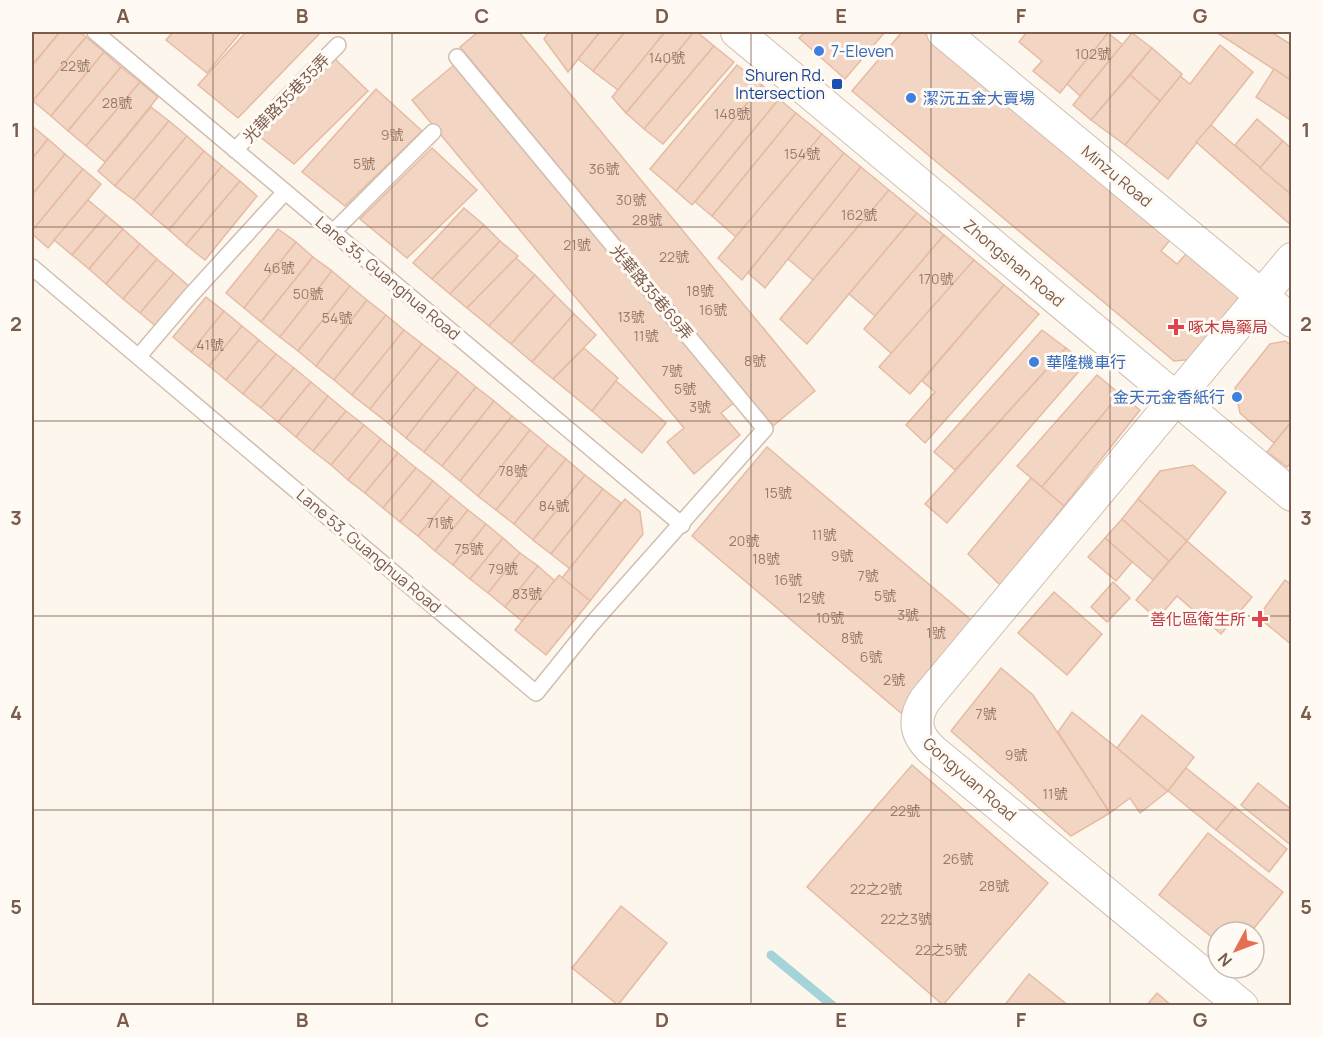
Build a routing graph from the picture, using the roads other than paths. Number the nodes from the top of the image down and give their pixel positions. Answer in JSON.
{"nodes":[{"id":1,"x":95,"y":32,"type":"edge"},
{"id":2,"x":737,"y":32,"type":"edge"},
{"id":3,"x":943,"y":32,"type":"edge"},
{"id":4,"x":338,"y":45,"type":"dead end"},
{"id":5,"x":457,"y":57,"type":"dead end"},
{"id":6,"x":433,"y":132,"type":"dead end"},
{"id":7,"x":235,"y":150,"type":"junction"},
{"id":8,"x":285,"y":192,"type":"junction"},
{"id":9,"x":333,"y":232,"type":"junction"},
{"id":10,"x":1292,"y":259,"type":"edge"},
{"id":11,"x":32,"y":267,"type":"edge"},
{"id":12,"x":1261,"y":296,"type":"junction"},
{"id":13,"x":1292,"y":321,"type":"edge"},
{"id":14,"x":139,"y":356,"type":"junction"},
{"id":15,"x":1176,"y":398,"type":"junction"},
{"id":16,"x":1292,"y":495,"type":"edge"},
{"id":17,"x":682,"y":525,"type":"junction"},
{"id":18,"x":1242,"y":1005,"type":"edge"}],
"edges":[{"from":1,"to":7,"type":"lane","name":"Lane 35, Guanghua Road"},
{"from":2,"to":15,"type":"street","name":"Zhongshan Road"},
{"from":3,"to":12,"type":"street","name":"Minzu Road"},
{"from":4,"to":7,"type":"lane","name":"光華路35巷35弄"},
{"from":5,"to":17,"type":"lane","name":"光華路35巷69弄"},
{"from":6,"to":9,"type":"lane"},
{"from":7,"to":8,"type":"lane","name":"Lane 35, Guanghua Road"},
{"from":8,"to":9,"type":"lane","name":"Lane 35, Guanghua Road"},
{"from":8,"to":14,"type":"lane"},
{"from":9,"to":17,"type":"lane","name":"Lane 35, Guanghua Road"},
{"from":10,"to":12,"type":"street"},
{"from":11,"to":14,"type":"lane","name":"Lane 53, Guanghua Road"},
{"from":12,"to":13,"type":"street","name":"Minzu Road"},
{"from":12,"to":15,"type":"street"},
{"from":14,"to":17,"type":"lane","name":"Lane 53, Guanghua Road"},
{"from":15,"to":16,"type":"street","name":"Zhongshan Road"},
{"from":15,"to":18,"type":"street","name":"Gongyuan Road"}]}
